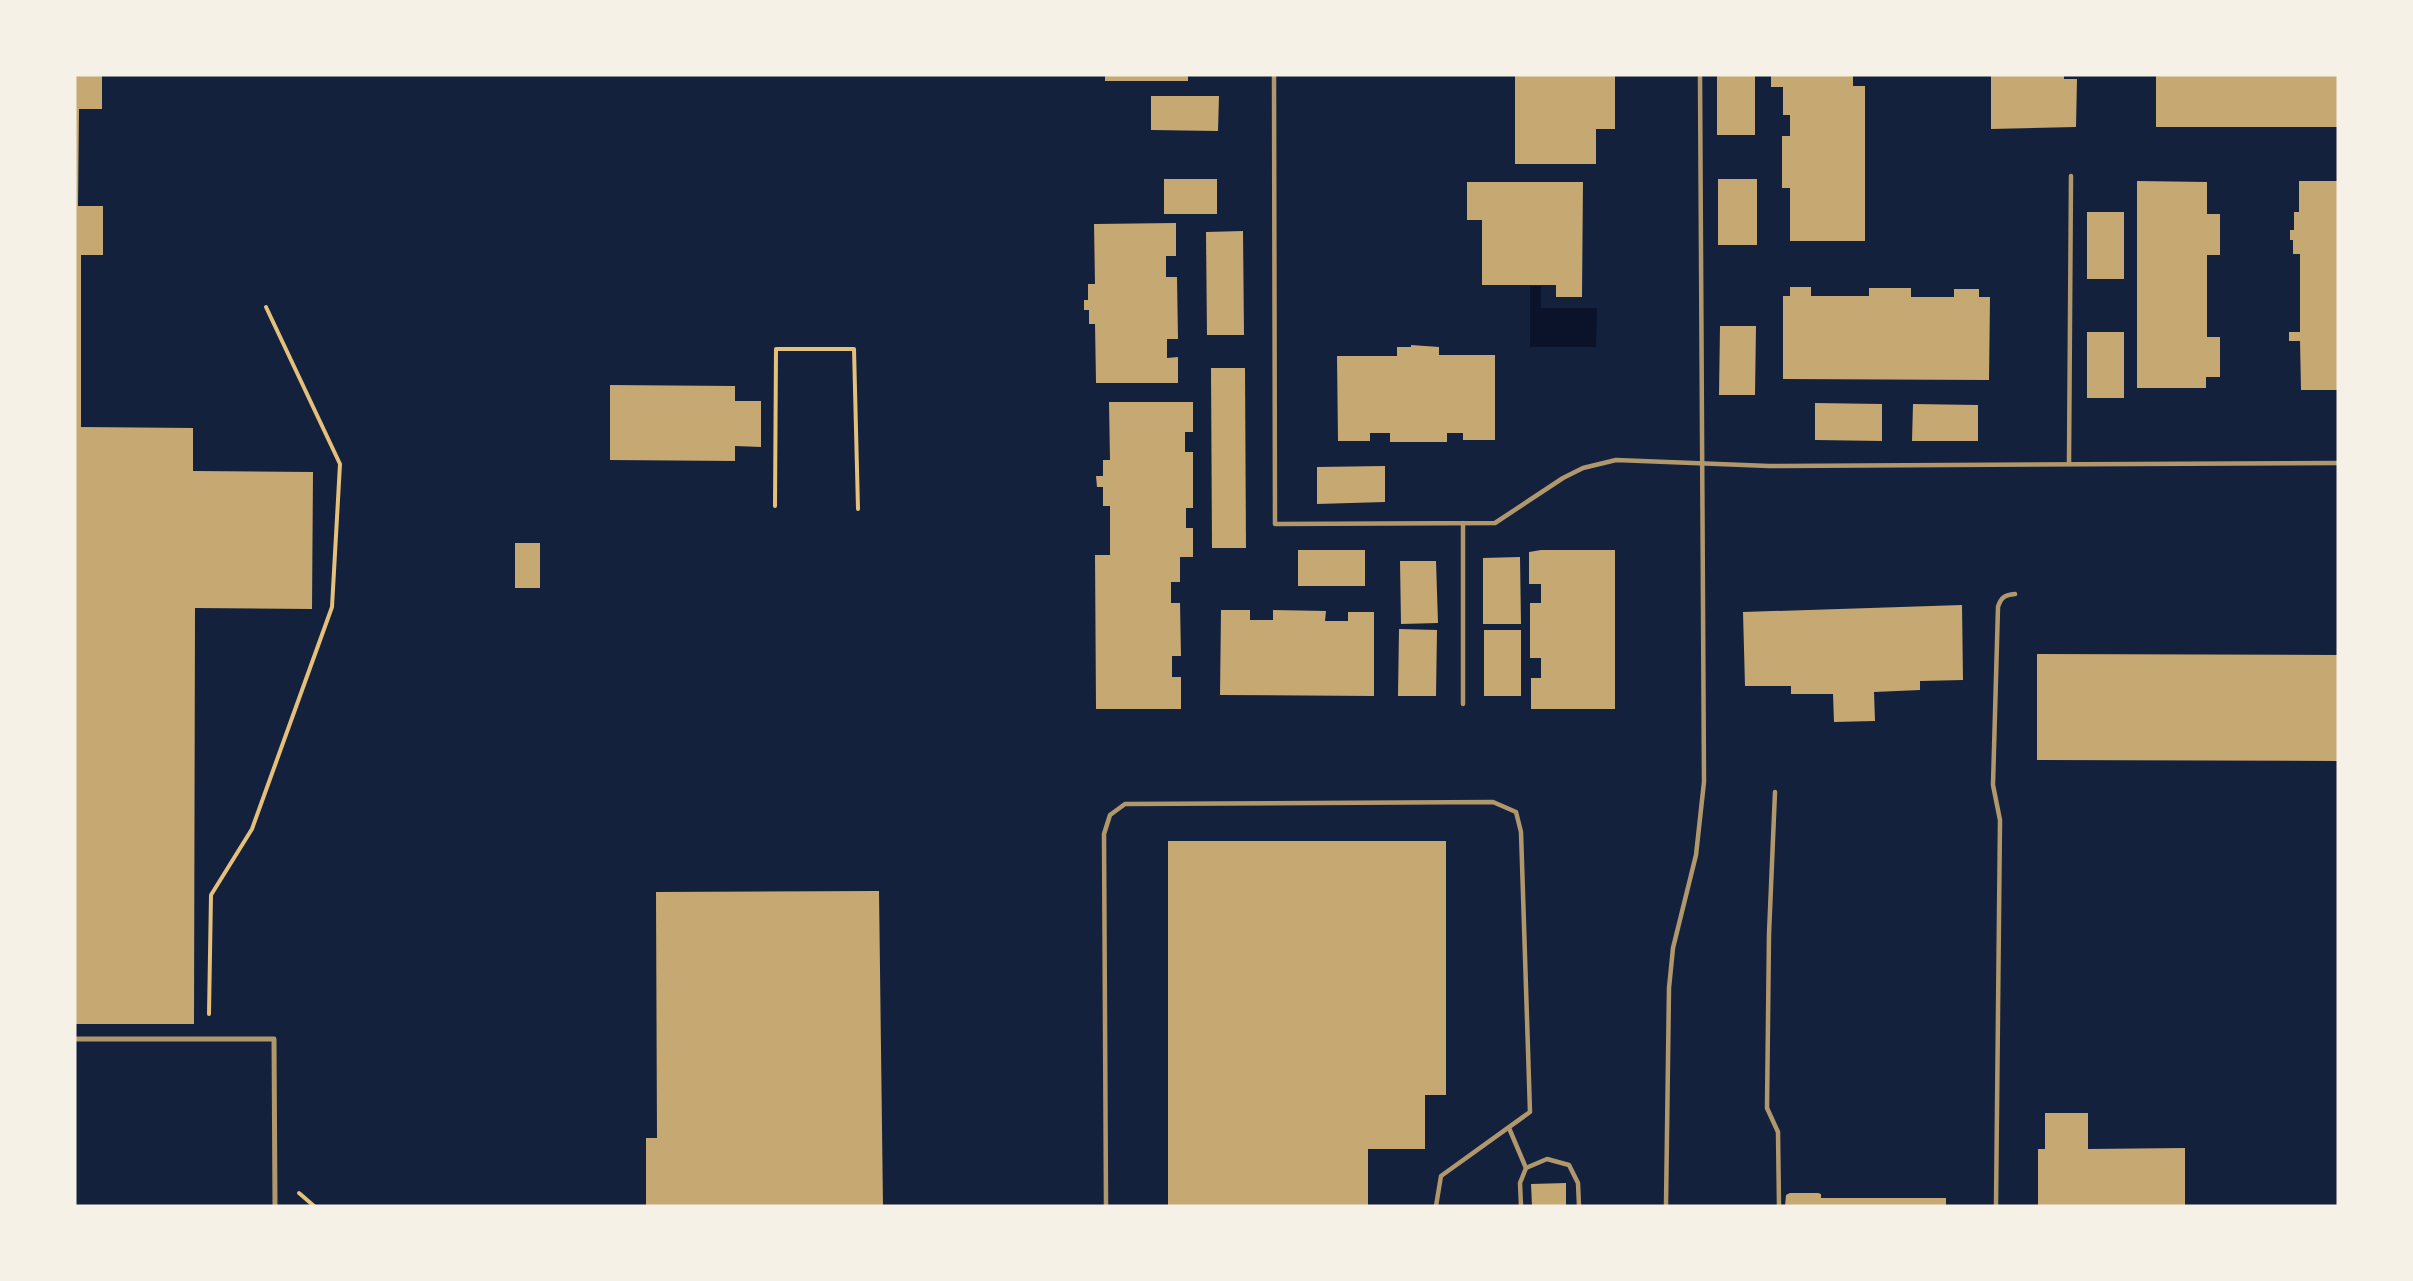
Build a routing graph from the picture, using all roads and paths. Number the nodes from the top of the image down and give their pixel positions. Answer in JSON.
{"nodes":[{"id":1,"x":1274,"y":75,"type":"edge"},
{"id":2,"x":1700,"y":75,"type":"edge"},
{"id":3,"x":2072,"y":176,"type":"dead end"},
{"id":4,"x":266,"y":307,"type":"dead end"},
{"id":5,"x":1702,"y":462,"type":"junction"},
{"id":6,"x":2338,"y":463,"type":"edge"},
{"id":7,"x":2069,"y":464,"type":"junction"},
{"id":8,"x":775,"y":506,"type":"dead end"},
{"id":9,"x":858,"y":509,"type":"dead end"},
{"id":10,"x":1464,"y":523,"type":"junction"},
{"id":11,"x":2015,"y":594,"type":"dead end"},
{"id":12,"x":1464,"y":704,"type":"dead end"},
{"id":13,"x":1775,"y":792,"type":"dead end"},
{"id":14,"x":209,"y":1022,"type":"dead end"},
{"id":15,"x":75,"y":1039,"type":"edge"},
{"id":16,"x":1509,"y":1128,"type":"junction"},
{"id":17,"x":1526,"y":1168,"type":"junction"},
{"id":18,"x":275,"y":1206,"type":"edge"},
{"id":19,"x":1106,"y":1206,"type":"edge"},
{"id":20,"x":1436,"y":1206,"type":"edge"},
{"id":21,"x":1521,"y":1206,"type":"edge"},
{"id":22,"x":1579,"y":1206,"type":"edge"},
{"id":23,"x":1666,"y":1206,"type":"edge"},
{"id":24,"x":1779,"y":1206,"type":"edge"},
{"id":25,"x":1996,"y":1206,"type":"edge"}],
"edges":[{"from":1,"to":10,"type":"lane"},
{"from":2,"to":5,"type":"lane"},
{"from":3,"to":7,"type":"lane"},
{"from":4,"to":14,"type":"path"},
{"from":5,"to":7,"type":"lane"},
{"from":5,"to":10,"type":"lane"},
{"from":5,"to":23,"type":"lane"},
{"from":6,"to":7,"type":"lane"},
{"from":8,"to":9,"type":"path"},
{"from":10,"to":12,"type":"lane"},
{"from":11,"to":25,"type":"lane"},
{"from":13,"to":24,"type":"lane"},
{"from":15,"to":18,"type":"street"},
{"from":16,"to":17,"type":"lane"},
{"from":16,"to":19,"type":"lane"},
{"from":16,"to":20,"type":"lane"},
{"from":17,"to":21,"type":"lane"},
{"from":17,"to":22,"type":"lane"}]}
